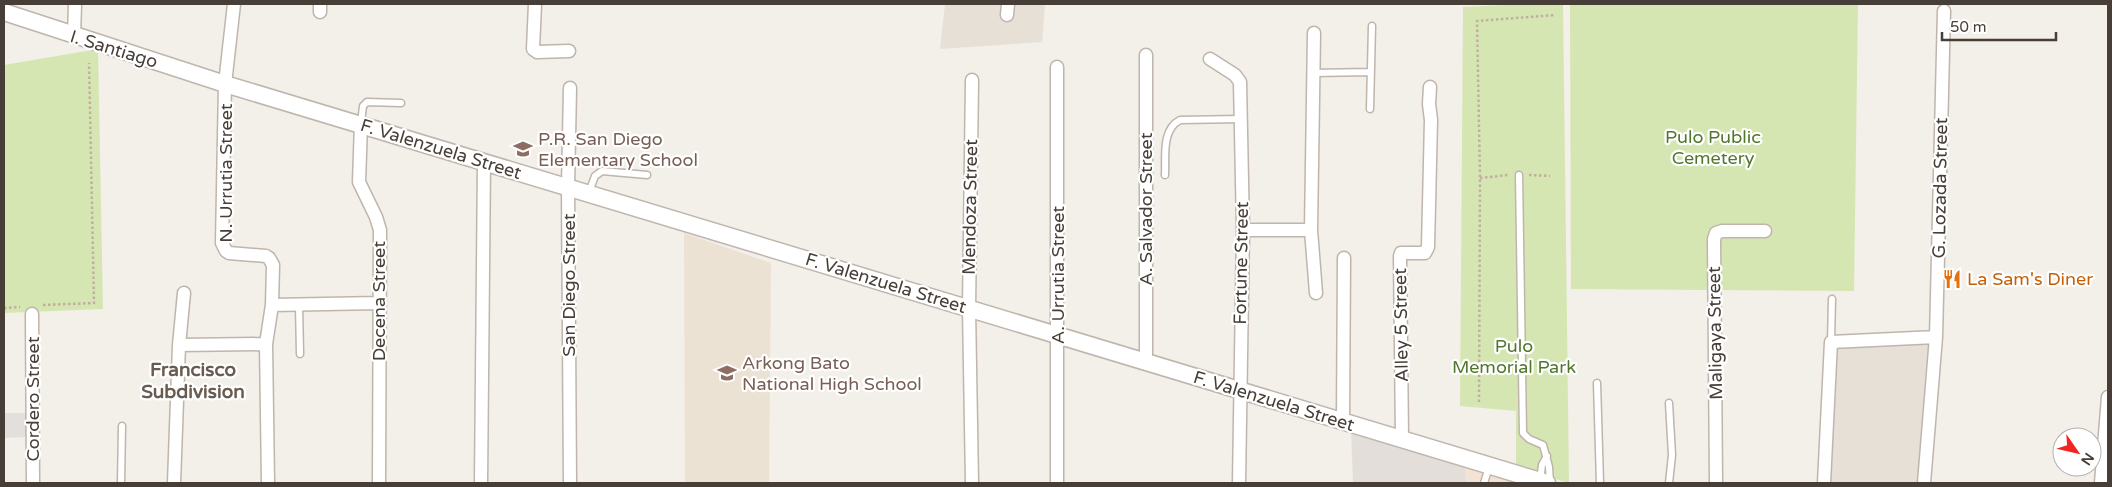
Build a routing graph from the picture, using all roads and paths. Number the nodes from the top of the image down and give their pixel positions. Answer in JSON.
{"nodes":[{"id":1,"x":75,"y":4,"type":"edge"},
{"id":2,"x":234,"y":4,"type":"edge"},
{"id":3,"x":535,"y":4,"type":"edge"},
{"id":4,"x":1944,"y":11,"type":"dead end"},
{"id":5,"x":4,"y":12,"type":"edge"},
{"id":6,"x":1555,"y":14,"type":"dead end"},
{"id":7,"x":1372,"y":26,"type":"dead end"},
{"id":8,"x":1314,"y":33,"type":"dead end"},
{"id":9,"x":74,"y":36,"type":"junction"},
{"id":10,"x":569,"y":51,"type":"dead end"},
{"id":11,"x":1146,"y":55,"type":"dead end"},
{"id":12,"x":1210,"y":59,"type":"dead end"},
{"id":13,"x":89,"y":63,"type":"dead end"},
{"id":14,"x":1057,"y":67,"type":"dead end"},
{"id":15,"x":1314,"y":72,"type":"junction"},
{"id":16,"x":1371,"y":72,"type":"junction"},
{"id":17,"x":972,"y":80,"type":"dead end"},
{"id":18,"x":225,"y":84,"type":"junction"},
{"id":19,"x":1430,"y":87,"type":"dead end"},
{"id":20,"x":570,"y":88,"type":"dead end"},
{"id":21,"x":401,"y":103,"type":"dead end"},
{"id":22,"x":1370,"y":109,"type":"dead end"},
{"id":23,"x":1240,"y":119,"type":"junction"},
{"id":24,"x":361,"y":124,"type":"junction"},
{"id":25,"x":484,"y":161,"type":"junction"},
{"id":26,"x":1519,"y":175,"type":"junction"},
{"id":27,"x":647,"y":176,"type":"dead end"},
{"id":28,"x":1165,"y":176,"type":"dead end"},
{"id":29,"x":1550,"y":176,"type":"dead end"},
{"id":30,"x":1480,"y":178,"type":"junction"},
{"id":31,"x":568,"y":187,"type":"junction"},
{"id":32,"x":588,"y":193,"type":"junction"},
{"id":33,"x":1243,"y":230,"type":"junction"},
{"id":34,"x":1311,"y":230,"type":"junction"},
{"id":35,"x":1765,"y":231,"type":"dead end"},
{"id":36,"x":1344,"y":258,"type":"dead end"},
{"id":37,"x":184,"y":293,"type":"dead end"},
{"id":38,"x":1316,"y":293,"type":"dead end"},
{"id":39,"x":1832,"y":299,"type":"dead end"},
{"id":40,"x":379,"y":303,"type":"junction"},
{"id":41,"x":272,"y":305,"type":"junction"},
{"id":42,"x":299,"y":305,"type":"junction"},
{"id":43,"x":4,"y":308,"type":"edge"},
{"id":44,"x":969,"y":308,"type":"junction"},
{"id":45,"x":32,"y":309,"type":"junction"},
{"id":46,"x":1058,"y":335,"type":"junction"},
{"id":47,"x":1936,"y":337,"type":"junction"},
{"id":48,"x":1831,"y":342,"type":"junction"},
{"id":49,"x":266,"y":344,"type":"junction"},
{"id":50,"x":178,"y":345,"type":"junction"},
{"id":51,"x":300,"y":354,"type":"dead end"},
{"id":52,"x":1146,"y":362,"type":"junction"},
{"id":53,"x":1597,"y":383,"type":"dead end"},
{"id":54,"x":1239,"y":390,"type":"junction"},
{"id":55,"x":2108,"y":397,"type":"edge"},
{"id":56,"x":1479,"y":402,"type":"dead end"},
{"id":57,"x":1669,"y":403,"type":"dead end"},
{"id":58,"x":1342,"y":421,"type":"junction"},
{"id":59,"x":122,"y":426,"type":"dead end"},
{"id":60,"x":1402,"y":439,"type":"junction"},
{"id":61,"x":1490,"y":466,"type":"junction"},
{"id":62,"x":34,"y":483,"type":"edge"},
{"id":63,"x":121,"y":483,"type":"edge"},
{"id":64,"x":174,"y":483,"type":"edge"},
{"id":65,"x":268,"y":483,"type":"edge"},
{"id":66,"x":379,"y":483,"type":"edge"},
{"id":67,"x":481,"y":483,"type":"edge"},
{"id":68,"x":570,"y":483,"type":"edge"},
{"id":69,"x":972,"y":483,"type":"edge"},
{"id":70,"x":1057,"y":483,"type":"edge"},
{"id":71,"x":1239,"y":483,"type":"edge"},
{"id":72,"x":1484,"y":483,"type":"edge"},
{"id":73,"x":1545,"y":483,"type":"edge"},
{"id":74,"x":1600,"y":483,"type":"edge"},
{"id":75,"x":1669,"y":483,"type":"edge"},
{"id":76,"x":1716,"y":483,"type":"edge"},
{"id":77,"x":1824,"y":483,"type":"edge"},
{"id":78,"x":1924,"y":483,"type":"edge"},
{"id":79,"x":2101,"y":483,"type":"edge"}],
"edges":[{"from":1,"to":9,"type":"street"},
{"from":2,"to":18,"type":"street","name":"N. Urrutia Street"},
{"from":3,"to":10,"type":"street"},
{"from":4,"to":47,"type":"street","name":"G. Lozada Street"},
{"from":5,"to":9,"type":"street","name":"I. Santiago"},
{"from":6,"to":30,"type":"path"},
{"from":7,"to":16,"type":"lane"},
{"from":8,"to":15,"type":"street"},
{"from":9,"to":18,"type":"street","name":"I. Santiago"},
{"from":11,"to":52,"type":"street","name":"A. Salvador Street"},
{"from":12,"to":23,"type":"street","name":"Fortune Street"},
{"from":13,"to":45,"type":"path"},
{"from":14,"to":46,"type":"street","name":"A. Urrutia Street"},
{"from":15,"to":16,"type":"lane"},
{"from":15,"to":34,"type":"street"},
{"from":16,"to":22,"type":"lane"},
{"from":17,"to":44,"type":"street","name":"Mendoza Street"},
{"from":18,"to":24,"type":"street","name":"F. Valenzuela Street"},
{"from":18,"to":41,"type":"street","name":"N. Urrutia Street"},
{"from":19,"to":60,"type":"street","name":"Alley 5 Street"},
{"from":20,"to":31,"type":"street","name":"San Diego Street"},
{"from":21,"to":24,"type":"lane"},
{"from":23,"to":28,"type":"lane"},
{"from":23,"to":33,"type":"street","name":"Fortune Street"},
{"from":24,"to":25,"type":"street","name":"F. Valenzuela Street"},
{"from":24,"to":40,"type":"street","name":"Decena Street"},
{"from":25,"to":31,"type":"street","name":"F. Valenzuela Street"},
{"from":25,"to":67,"type":"street"},
{"from":26,"to":29,"type":"path"},
{"from":26,"to":30,"type":"path"},
{"from":26,"to":73,"type":"lane"},
{"from":27,"to":32,"type":"lane"},
{"from":30,"to":56,"type":"path"},
{"from":31,"to":32,"type":"street","name":"F. Valenzuela Street"},
{"from":31,"to":68,"type":"street","name":"San Diego Street"},
{"from":32,"to":44,"type":"street","name":"F. Valenzuela Street"},
{"from":33,"to":34,"type":"street"},
{"from":33,"to":54,"type":"street","name":"Fortune Street"},
{"from":34,"to":38,"type":"street"},
{"from":35,"to":76,"type":"street","name":"Maligaya Street"},
{"from":36,"to":58,"type":"street"},
{"from":37,"to":50,"type":"street"},
{"from":39,"to":48,"type":"lane"},
{"from":40,"to":42,"type":"street"},
{"from":40,"to":66,"type":"street","name":"Decena Street"},
{"from":41,"to":42,"type":"street"},
{"from":41,"to":49,"type":"street","name":"N. Urrutia Street"},
{"from":42,"to":51,"type":"lane"},
{"from":43,"to":45,"type":"path"},
{"from":44,"to":46,"type":"street","name":"F. Valenzuela Street"},
{"from":44,"to":69,"type":"street","name":"Mendoza Street"},
{"from":45,"to":62,"type":"street","name":"Cordero Street"},
{"from":46,"to":52,"type":"street","name":"F. Valenzuela Street"},
{"from":46,"to":70,"type":"street","name":"A. Urrutia Street"},
{"from":47,"to":48,"type":"street"},
{"from":47,"to":78,"type":"street","name":"G. Lozada Street"},
{"from":48,"to":77,"type":"street"},
{"from":49,"to":50,"type":"street"},
{"from":49,"to":65,"type":"street","name":"N. Urrutia Street"},
{"from":50,"to":64,"type":"street"},
{"from":52,"to":54,"type":"street","name":"F. Valenzuela Street"},
{"from":53,"to":74,"type":"lane"},
{"from":54,"to":58,"type":"street","name":"F. Valenzuela Street"},
{"from":54,"to":71,"type":"street","name":"Fortune Street"},
{"from":55,"to":79,"type":"street"},
{"from":57,"to":75,"type":"lane"},
{"from":58,"to":60,"type":"street","name":"F. Valenzuela Street"},
{"from":59,"to":63,"type":"lane"},
{"from":60,"to":61,"type":"street","name":"F. Valenzuela Street"},
{"from":61,"to":72,"type":"lane"},
{"from":61,"to":73,"type":"street","name":"F. Valenzuela Street"}]}
